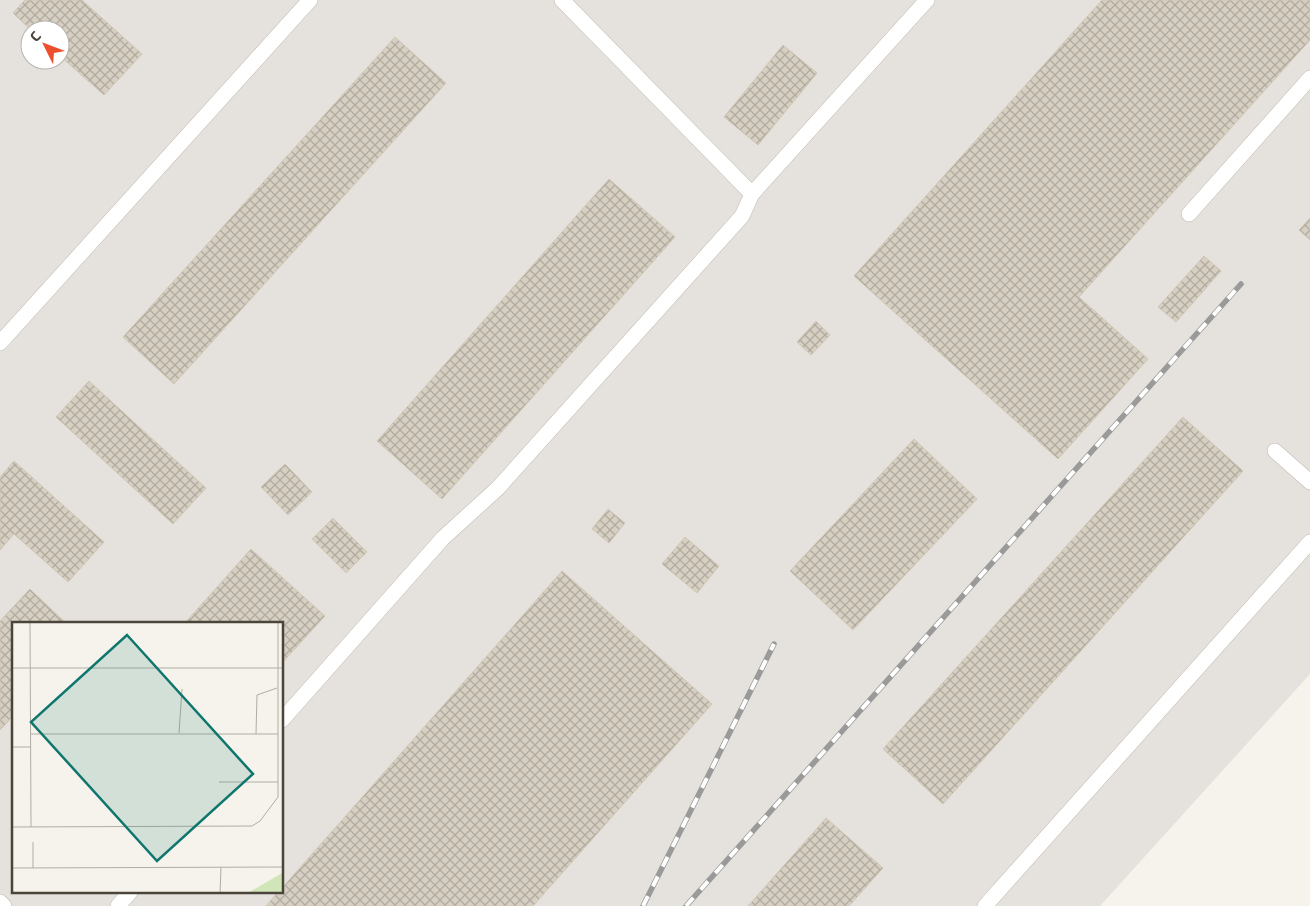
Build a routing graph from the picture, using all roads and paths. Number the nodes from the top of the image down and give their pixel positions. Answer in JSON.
{"nodes":[{"id":1,"x":310,"y":0,"type":"edge"},
{"id":2,"x":562,"y":0,"type":"edge"},
{"id":3,"x":927,"y":0,"type":"edge"},
{"id":4,"x":1310,"y":78,"type":"edge"},
{"id":5,"x":752,"y":194,"type":"junction"},
{"id":6,"x":1189,"y":214,"type":"dead end"},
{"id":7,"x":0,"y":343,"type":"edge"},
{"id":8,"x":1275,"y":451,"type":"dead end"},
{"id":9,"x":1310,"y":482,"type":"edge"},
{"id":10,"x":1310,"y":542,"type":"edge"},
{"id":11,"x":284,"y":718,"type":"edge"},
{"id":12,"x":128,"y":894,"type":"edge"},
{"id":13,"x":0,"y":902,"type":"edge"},
{"id":14,"x":4,"y":906,"type":"edge"},
{"id":15,"x":118,"y":906,"type":"edge"},
{"id":16,"x":985,"y":906,"type":"edge"}],
"edges":[{"from":1,"to":7,"type":"lane"},
{"from":2,"to":5,"type":"lane"},
{"from":3,"to":5,"type":"lane"},
{"from":4,"to":6,"type":"lane"},
{"from":5,"to":11,"type":"lane"},
{"from":8,"to":9,"type":"lane"},
{"from":10,"to":16,"type":"lane"},
{"from":12,"to":15,"type":"lane"},
{"from":13,"to":14,"type":"lane"}]}
